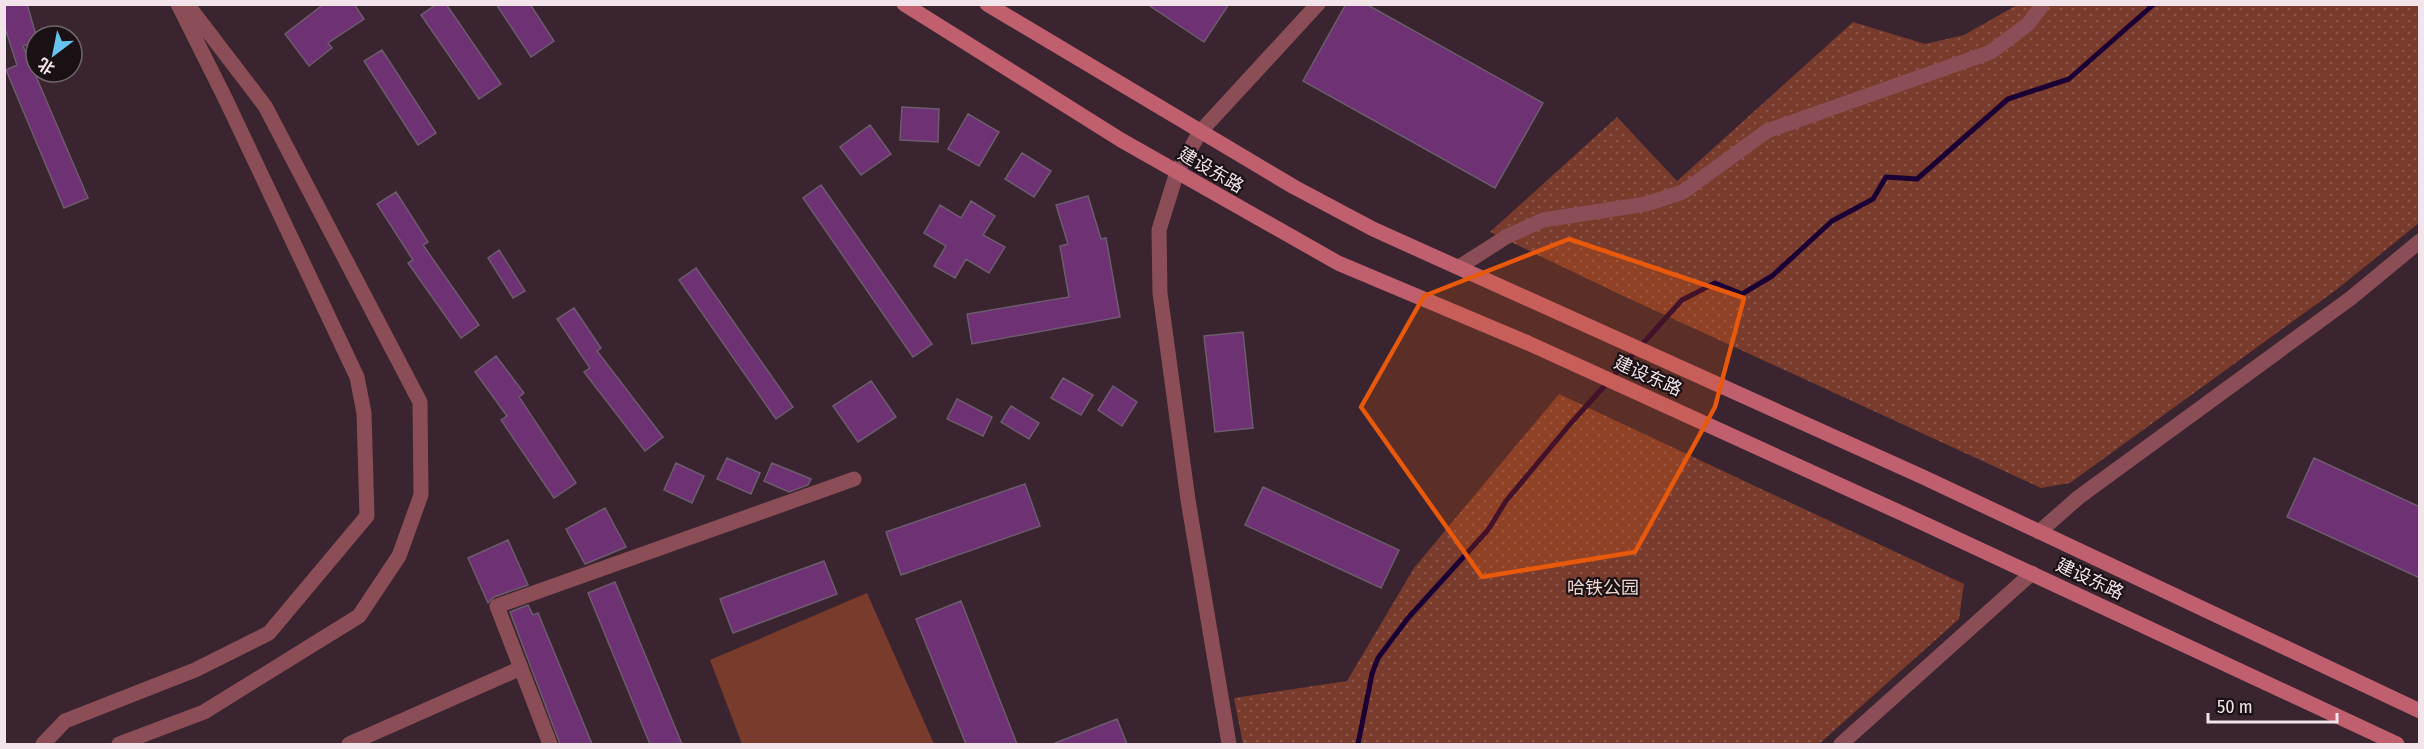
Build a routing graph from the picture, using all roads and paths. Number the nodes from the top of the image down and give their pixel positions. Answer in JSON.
{"nodes":[{"id":1,"x":178,"y":4,"type":"edge"},
{"id":2,"x":188,"y":4,"type":"edge"},
{"id":3,"x":904,"y":4,"type":"edge"},
{"id":4,"x":987,"y":4,"type":"edge"},
{"id":5,"x":1318,"y":4,"type":"edge"},
{"id":6,"x":2043,"y":4,"type":"edge"},
{"id":7,"x":1200,"y":132,"type":"junction"},
{"id":8,"x":1177,"y":172,"type":"junction"},
{"id":9,"x":2420,"y":241,"type":"edge"},
{"id":10,"x":1459,"y":267,"type":"junction"},
{"id":11,"x":854,"y":479,"type":"dead end"},
{"id":12,"x":2039,"y":532,"type":"junction"},
{"id":13,"x":2032,"y":573,"type":"junction"},
{"id":14,"x":520,"y":668,"type":"junction"},
{"id":15,"x":2420,"y":711,"type":"edge"},
{"id":16,"x":43,"y":744,"type":"edge"},
{"id":17,"x":118,"y":744,"type":"edge"},
{"id":18,"x":349,"y":744,"type":"edge"},
{"id":19,"x":550,"y":744,"type":"edge"},
{"id":20,"x":1229,"y":744,"type":"edge"},
{"id":21,"x":1841,"y":744,"type":"edge"},
{"id":22,"x":2397,"y":744,"type":"edge"}],
"edges":[{"from":1,"to":16,"type":"street"},
{"from":2,"to":17,"type":"street"},
{"from":3,"to":8,"type":"main road","name":"建设东路"},
{"from":4,"to":7,"type":"main road","name":"建设东路"},
{"from":5,"to":7,"type":"street"},
{"from":6,"to":10,"type":"street"},
{"from":7,"to":8,"type":"street"},
{"from":7,"to":10,"type":"main road","name":"建设东路"},
{"from":8,"to":13,"type":"main road","name":"建设东路"},
{"from":8,"to":20,"type":"street"},
{"from":9,"to":12,"type":"street"},
{"from":10,"to":12,"type":"main road","name":"建设东路"},
{"from":11,"to":14,"type":"street"},
{"from":12,"to":15,"type":"main road","name":"建设东路"},
{"from":13,"to":21,"type":"street"},
{"from":13,"to":22,"type":"main road","name":"建设东路"},
{"from":14,"to":18,"type":"street"},
{"from":14,"to":19,"type":"street"}]}
